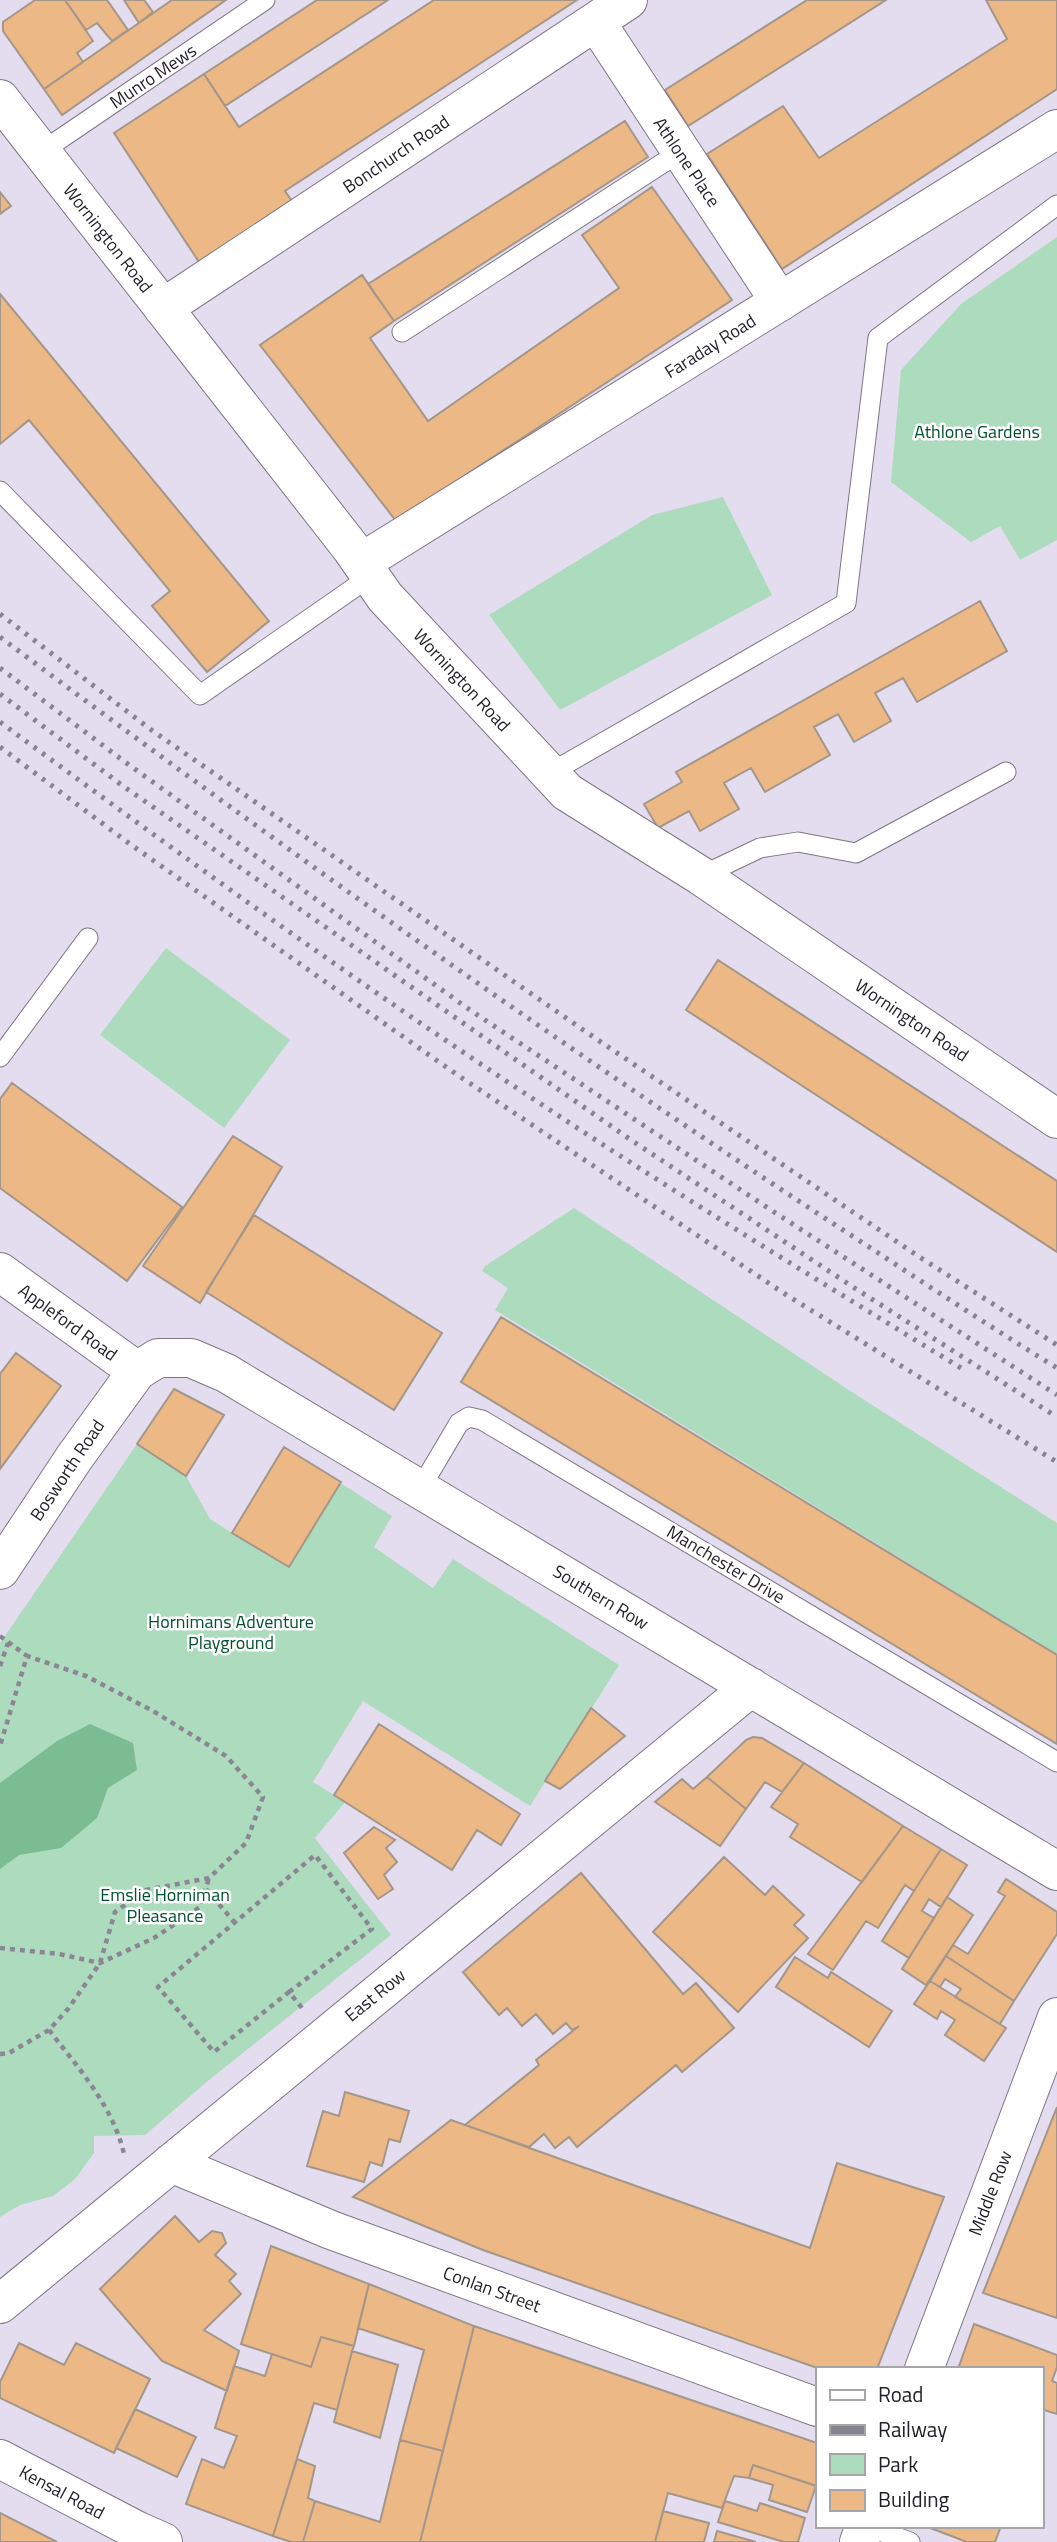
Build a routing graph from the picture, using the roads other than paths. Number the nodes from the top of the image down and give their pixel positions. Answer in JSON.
{"nodes":[{"id":1,"x":265,"y":0,"type":"edge"},
{"id":2,"x":628,"y":0,"type":"edge"},
{"id":3,"x":596,"y":22,"type":"junction"},
{"id":4,"x":0,"y":99,"type":"edge"},
{"id":5,"x":1057,"y":129,"type":"edge"},
{"id":6,"x":41,"y":152,"type":"junction"},
{"id":7,"x":680,"y":152,"type":"junction"},
{"id":8,"x":1057,"y":205,"type":"edge"},
{"id":9,"x":780,"y":302,"type":"junction"},
{"id":10,"x":163,"y":308,"type":"junction"},
{"id":11,"x":402,"y":332,"type":"dead end"},
{"id":12,"x":0,"y":491,"type":"edge"},
{"id":13,"x":367,"y":569,"type":"junction"},
{"id":14,"x":1006,"y":772,"type":"dead end"},
{"id":15,"x":550,"y":773,"type":"junction"},
{"id":16,"x":701,"y":876,"type":"junction"},
{"id":17,"x":88,"y":938,"type":"dead end"},
{"id":18,"x":0,"y":1057,"type":"edge"},
{"id":19,"x":1057,"y":1119,"type":"edge"},
{"id":20,"x":0,"y":1272,"type":"edge"},
{"id":21,"x":137,"y":1371,"type":"junction"},
{"id":22,"x":420,"y":1489,"type":"junction"},
{"id":23,"x":0,"y":1570,"type":"edge"},
{"id":24,"x":751,"y":1687,"type":"junction"},
{"id":25,"x":1057,"y":1762,"type":"edge"},
{"id":26,"x":1057,"y":1871,"type":"edge"},
{"id":27,"x":1057,"y":2017,"type":"edge"},
{"id":28,"x":171,"y":2162,"type":"junction"},
{"id":29,"x":0,"y":2304,"type":"edge"},
{"id":30,"x":925,"y":2367,"type":"edge"},
{"id":31,"x":816,"y":2407,"type":"edge"},
{"id":32,"x":0,"y":2459,"type":"edge"},
{"id":33,"x":871,"y":2528,"type":"edge"},
{"id":34,"x":163,"y":2542,"type":"edge"},
{"id":35,"x":910,"y":2542,"type":"edge"}],
"edges":[{"from":1,"to":6,"type":"lane","name":"Munro Mews"},
{"from":2,"to":3,"type":"street","name":"Bonchurch Road"},
{"from":3,"to":7,"type":"street","name":"Athlone Place"},
{"from":3,"to":10,"type":"street","name":"Bonchurch Road"},
{"from":4,"to":6,"type":"street","name":"Wornington Road"},
{"from":5,"to":9,"type":"street","name":"Faraday Road"},
{"from":6,"to":10,"type":"street","name":"Wornington Road"},
{"from":7,"to":9,"type":"street","name":"Athlone Place"},
{"from":7,"to":11,"type":"lane"},
{"from":8,"to":15,"type":"lane"},
{"from":9,"to":13,"type":"street","name":"Faraday Road"},
{"from":10,"to":13,"type":"street","name":"Wornington Road"},
{"from":12,"to":13,"type":"lane"},
{"from":13,"to":15,"type":"street","name":"Wornington Road"},
{"from":14,"to":16,"type":"lane"},
{"from":15,"to":16,"type":"street","name":"Wornington Road"},
{"from":16,"to":19,"type":"street","name":"Wornington Road"},
{"from":17,"to":18,"type":"lane"},
{"from":20,"to":21,"type":"street","name":"Appleford Road"},
{"from":21,"to":22,"type":"street","name":"Southern Row"},
{"from":21,"to":23,"type":"street","name":"Bosworth Road"},
{"from":22,"to":24,"type":"street","name":"Southern Row"},
{"from":22,"to":25,"type":"lane","name":"Manchester Drive"},
{"from":24,"to":26,"type":"street","name":"Southern Row"},
{"from":24,"to":28,"type":"street","name":"East Row"},
{"from":27,"to":30,"type":"street","name":"Middle Row"},
{"from":28,"to":29,"type":"street","name":"East Row"},
{"from":28,"to":31,"type":"street","name":"Conlan Street"},
{"from":32,"to":34,"type":"street","name":"Kensal Road"},
{"from":33,"to":35,"type":"lane"}]}
